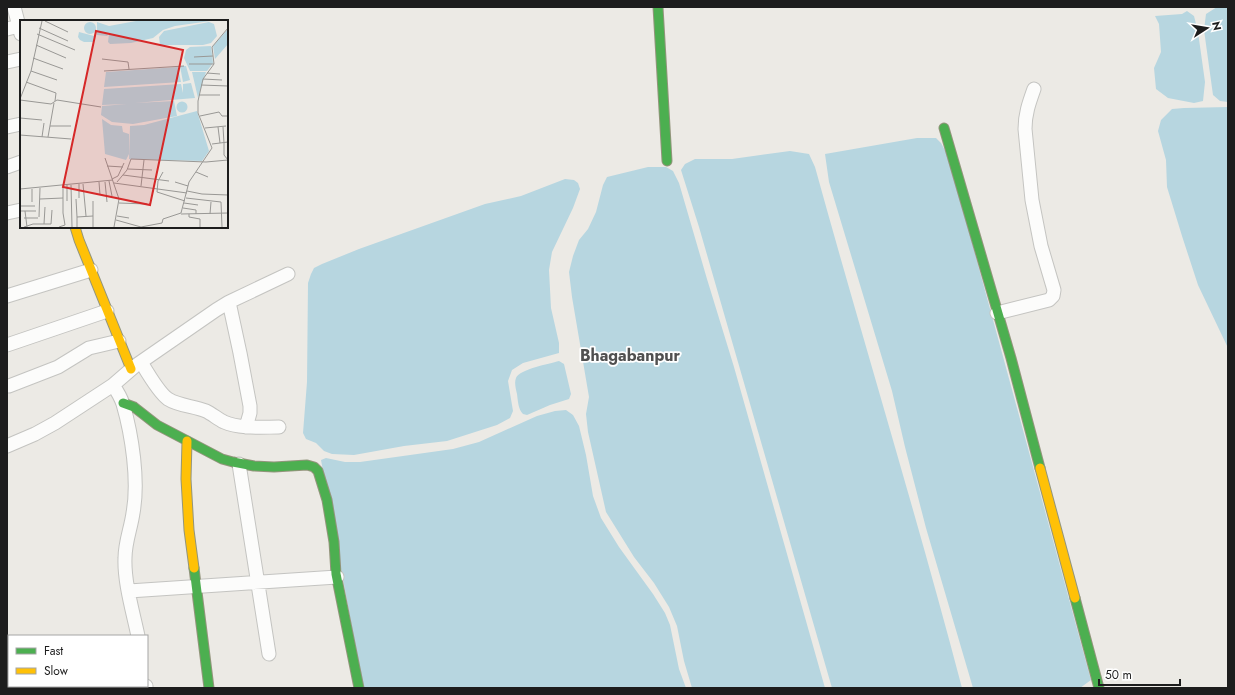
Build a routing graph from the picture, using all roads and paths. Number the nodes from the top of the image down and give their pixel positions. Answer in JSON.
{"nodes":[{"id":1,"x":14,"y":7,"type":"edge"},
{"id":2,"x":658,"y":7,"type":"edge"},
{"id":3,"x":16,"y":30,"type":"edge"},
{"id":4,"x":20,"y":59,"type":"edge"},
{"id":5,"x":7,"y":62,"type":"edge"},
{"id":6,"x":1034,"y":89,"type":"dead end"},
{"id":7,"x":20,"y":124,"type":"edge"},
{"id":8,"x":7,"y":128,"type":"edge"},
{"id":9,"x":944,"y":128,"type":"dead end"},
{"id":10,"x":667,"y":161,"type":"dead end"},
{"id":11,"x":20,"y":162,"type":"edge"},
{"id":12,"x":7,"y":167,"type":"edge"},
{"id":13,"x":20,"y":210,"type":"edge"},
{"id":14,"x":7,"y":213,"type":"edge"},
{"id":15,"x":75,"y":228,"type":"edge"},
{"id":16,"x":91,"y":270,"type":"junction"},
{"id":17,"x":288,"y":274,"type":"dead end"},
{"id":18,"x":7,"y":296,"type":"edge"},
{"id":19,"x":229,"y":302,"type":"junction"},
{"id":20,"x":107,"y":310,"type":"junction"},
{"id":21,"x":997,"y":313,"type":"junction"},
{"id":22,"x":119,"y":341,"type":"junction"},
{"id":23,"x":7,"y":345,"type":"edge"},
{"id":24,"x":136,"y":366,"type":"junction"},
{"id":25,"x":113,"y":385,"type":"junction"},
{"id":26,"x":9,"y":386,"type":"dead end"},
{"id":27,"x":123,"y":403,"type":"junction"},
{"id":28,"x":246,"y":427,"type":"junction"},
{"id":29,"x":279,"y":427,"type":"dead end"},
{"id":30,"x":187,"y":441,"type":"junction"},
{"id":31,"x":7,"y":446,"type":"edge"},
{"id":32,"x":239,"y":464,"type":"junction"},
{"id":33,"x":336,"y":577,"type":"junction"},
{"id":34,"x":258,"y":582,"type":"junction"},
{"id":35,"x":196,"y":587,"type":"junction"},
{"id":36,"x":129,"y":591,"type":"junction"},
{"id":37,"x":138,"y":635,"type":"edge"},
{"id":38,"x":269,"y":654,"type":"dead end"},
{"id":39,"x":209,"y":688,"type":"edge"},
{"id":40,"x":359,"y":688,"type":"edge"},
{"id":41,"x":1099,"y":688,"type":"edge"}],
"edges":[{"from":1,"to":3,"type":"street"},
{"from":2,"to":10,"type":"street"},
{"from":4,"to":5,"type":"street"},
{"from":6,"to":21,"type":"street"},
{"from":7,"to":8,"type":"street"},
{"from":9,"to":21,"type":"street"},
{"from":11,"to":12,"type":"street"},
{"from":13,"to":14,"type":"street"},
{"from":15,"to":16,"type":"street"},
{"from":16,"to":18,"type":"street"},
{"from":16,"to":20,"type":"street"},
{"from":17,"to":19,"type":"street"},
{"from":19,"to":24,"type":"street"},
{"from":19,"to":28,"type":"street"},
{"from":20,"to":22,"type":"street"},
{"from":20,"to":23,"type":"street"},
{"from":21,"to":41,"type":"street"},
{"from":22,"to":24,"type":"street"},
{"from":22,"to":26,"type":"street"},
{"from":24,"to":25,"type":"street"},
{"from":24,"to":28,"type":"street"},
{"from":25,"to":27,"type":"street"},
{"from":25,"to":31,"type":"street"},
{"from":27,"to":30,"type":"street"},
{"from":27,"to":36,"type":"street"},
{"from":28,"to":29,"type":"street"},
{"from":30,"to":32,"type":"street"},
{"from":30,"to":35,"type":"street"},
{"from":32,"to":33,"type":"street"},
{"from":32,"to":34,"type":"street"},
{"from":33,"to":34,"type":"street"},
{"from":33,"to":40,"type":"street"},
{"from":34,"to":35,"type":"street"},
{"from":34,"to":38,"type":"street"},
{"from":35,"to":36,"type":"street"},
{"from":35,"to":39,"type":"street"},
{"from":36,"to":37,"type":"street"}]}
